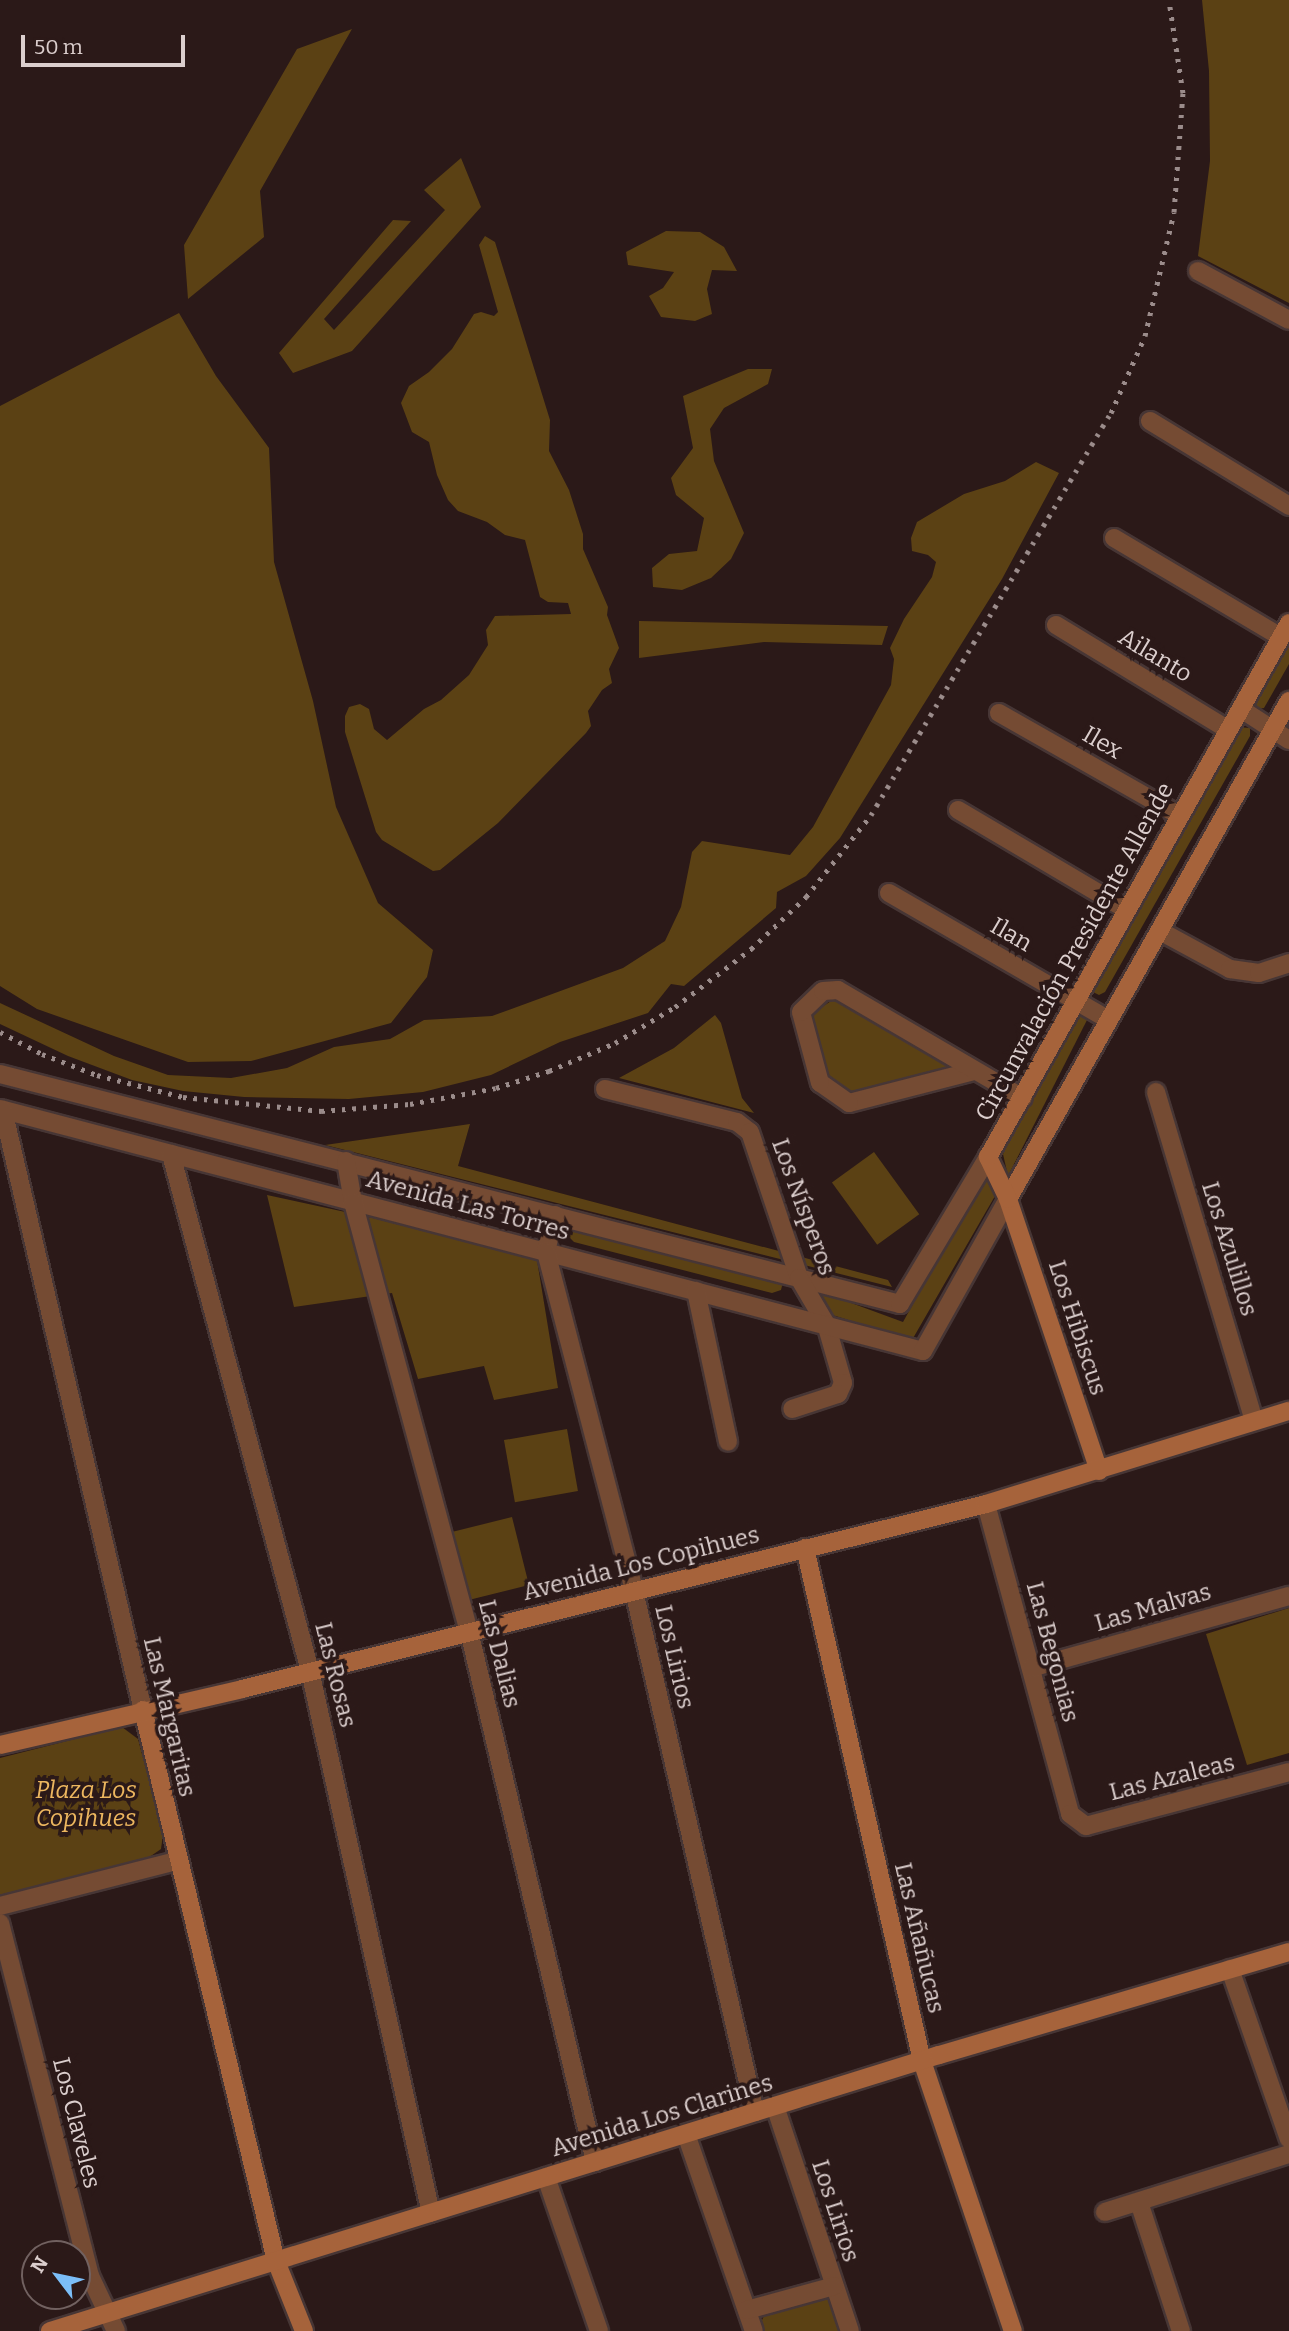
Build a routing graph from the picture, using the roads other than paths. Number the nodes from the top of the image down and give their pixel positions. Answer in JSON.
{"nodes":[{"id":1,"x":1198,"y":271,"type":"dead end"},
{"id":2,"x":1289,"y":320,"type":"edge"},
{"id":3,"x":1150,"y":421,"type":"dead end"},
{"id":4,"x":1289,"y":506,"type":"edge"},
{"id":5,"x":1114,"y":538,"type":"dead end"},
{"id":6,"x":1056,"y":625,"type":"dead end"},
{"id":7,"x":1285,"y":630,"type":"edge"},
{"id":8,"x":1289,"y":701,"type":"edge"},
{"id":9,"x":1241,"y":709,"type":"junction"},
{"id":10,"x":999,"y":713,"type":"dead end"},
{"id":11,"x":1229,"y":730,"type":"junction"},
{"id":12,"x":1272,"y":732,"type":"junction"},
{"id":13,"x":1289,"y":740,"type":"edge"},
{"id":14,"x":958,"y":810,"type":"dead end"},
{"id":15,"x":1180,"y":816,"type":"junction"},
{"id":16,"x":889,"y":893,"type":"dead end"},
{"id":17,"x":1127,"y":910,"type":"junction"},
{"id":18,"x":1160,"y":931,"type":"junction"},
{"id":19,"x":1288,"y":966,"type":"edge"},
{"id":20,"x":1076,"y":1001,"type":"junction"},
{"id":21,"x":1109,"y":1020,"type":"junction"},
{"id":22,"x":974,"y":1071,"type":"junction"},
{"id":23,"x":0,"y":1074,"type":"edge"},
{"id":24,"x":605,"y":1089,"type":"dead end"},
{"id":25,"x":1156,"y":1092,"type":"dead end"},
{"id":26,"x":1023,"y":1098,"type":"junction"},
{"id":27,"x":1,"y":1110,"type":"edge"},
{"id":28,"x":171,"y":1154,"type":"junction"},
{"id":29,"x":988,"y":1157,"type":"junction"},
{"id":30,"x":346,"y":1161,"type":"junction"},
{"id":31,"x":1008,"y":1199,"type":"junction"},
{"id":32,"x":353,"y":1202,"type":"junction"},
{"id":33,"x":555,"y":1215,"type":"junction"},
{"id":34,"x":547,"y":1252,"type":"junction"},
{"id":35,"x":799,"y":1278,"type":"junction"},
{"id":36,"x":696,"y":1291,"type":"junction"},
{"id":37,"x":900,"y":1304,"type":"joint"},
{"id":38,"x":826,"y":1324,"type":"junction"},
{"id":39,"x":792,"y":1409,"type":"dead end"},
{"id":40,"x":1289,"y":1411,"type":"edge"},
{"id":41,"x":1254,"y":1421,"type":"junction"},
{"id":42,"x":728,"y":1441,"type":"dead end"},
{"id":43,"x":1099,"y":1471,"type":"junction"},
{"id":44,"x":986,"y":1504,"type":"junction"},
{"id":45,"x":804,"y":1548,"type":"junction"},
{"id":46,"x":634,"y":1591,"type":"junction"},
{"id":47,"x":1289,"y":1595,"type":"edge"},
{"id":48,"x":469,"y":1632,"type":"junction"},
{"id":49,"x":1031,"y":1668,"type":"junction"},
{"id":50,"x":310,"y":1671,"type":"junction"},
{"id":51,"x":143,"y":1710,"type":"junction"},
{"id":52,"x":0,"y":1745,"type":"edge"},
{"id":53,"x":1289,"y":1772,"type":"edge"},
{"id":54,"x":1070,"y":1814,"type":"joint"},
{"id":55,"x":177,"y":1861,"type":"junction"},
{"id":56,"x":0,"y":1906,"type":"edge"},
{"id":57,"x":0,"y":1923,"type":"edge"},
{"id":58,"x":1289,"y":1952,"type":"edge"},
{"id":59,"x":1230,"y":1969,"type":"junction"},
{"id":60,"x":922,"y":2060,"type":"junction"},
{"id":61,"x":775,"y":2106,"type":"junction"},
{"id":62,"x":755,"y":2112,"type":"junction"},
{"id":63,"x":686,"y":2134,"type":"junction"},
{"id":64,"x":1289,"y":2139,"type":"edge"},
{"id":65,"x":1289,"y":2154,"type":"edge"},
{"id":66,"x":595,"y":2162,"type":"junction"},
{"id":67,"x":546,"y":2177,"type":"junction"},
{"id":68,"x":1139,"y":2202,"type":"junction"},
{"id":69,"x":1105,"y":2212,"type":"dead end"},
{"id":70,"x":431,"y":2213,"type":"junction"},
{"id":71,"x":276,"y":2261,"type":"junction"},
{"id":72,"x":834,"y":2286,"type":"junction"},
{"id":73,"x":747,"y":2310,"type":"junction"},
{"id":74,"x":109,"y":2313,"type":"junction"},
{"id":75,"x":50,"y":2331,"type":"edge"},
{"id":76,"x":116,"y":2331,"type":"edge"},
{"id":77,"x":304,"y":2331,"type":"edge"},
{"id":78,"x":598,"y":2331,"type":"edge"},
{"id":79,"x":754,"y":2331,"type":"edge"},
{"id":80,"x":850,"y":2331,"type":"edge"},
{"id":81,"x":1013,"y":2331,"type":"edge"},
{"id":82,"x":1181,"y":2331,"type":"edge"}],
"edges":[{"from":1,"to":2,"type":"street"},
{"from":3,"to":4,"type":"street"},
{"from":5,"to":7,"type":"street"},
{"from":6,"to":11,"type":"street","name":"Ailanto"},
{"from":7,"to":9,"type":"main road","name":"Circunvalación Presidente Allende"},
{"from":8,"to":12,"type":"main road"},
{"from":9,"to":11,"type":"main road","name":"Circunvalación Presidente Allende"},
{"from":9,"to":12,"type":"street"},
{"from":10,"to":15,"type":"street","name":"Ilex"},
{"from":11,"to":15,"type":"main road","name":"Circunvalación Presidente Allende"},
{"from":12,"to":13,"type":"street"},
{"from":12,"to":18,"type":"main road"},
{"from":14,"to":17,"type":"street"},
{"from":15,"to":17,"type":"main road","name":"Circunvalación Presidente Allende"},
{"from":16,"to":20,"type":"street","name":"Ilan"},
{"from":17,"to":20,"type":"main road","name":"Circunvalación Presidente Allende"},
{"from":18,"to":19,"type":"street"},
{"from":18,"to":21,"type":"main road"},
{"from":20,"to":21,"type":"street","name":"Ilan"},
{"from":20,"to":26,"type":"main road","name":"Circunvalación Presidente Allende"},
{"from":21,"to":31,"type":"main road"},
{"from":22,"to":22,"type":"street"},
{"from":22,"to":26,"type":"street"},
{"from":23,"to":30,"type":"street","name":"Avenida Las Torres"},
{"from":24,"to":35,"type":"street","name":"Los Nísperos"},
{"from":25,"to":41,"type":"street","name":"Los Azulillos"},
{"from":26,"to":29,"type":"main road","name":"Circunvalación Presidente Allende"},
{"from":27,"to":28,"type":"street","name":"Avenida Las Torres"},
{"from":27,"to":51,"type":"street","name":"Las Margaritas"},
{"from":28,"to":32,"type":"street","name":"Avenida Las Torres"},
{"from":28,"to":50,"type":"street","name":"Las Rosas"},
{"from":29,"to":31,"type":"main road","name":"Los Hibiscus"},
{"from":29,"to":37,"type":"street","name":"Circunvalación Presidente Allende"},
{"from":30,"to":32,"type":"street","name":"Las Dalias"},
{"from":30,"to":33,"type":"street","name":"Avenida Las Torres"},
{"from":31,"to":38,"type":"street","name":"Avenida Las Torres"},
{"from":31,"to":43,"type":"main road","name":"Los Hibiscus"},
{"from":32,"to":34,"type":"street","name":"Avenida Las Torres"},
{"from":32,"to":48,"type":"street","name":"Las Dalias"},
{"from":33,"to":34,"type":"street","name":"Los Lirios"},
{"from":33,"to":35,"type":"street","name":"Avenida Las Torres"},
{"from":34,"to":36,"type":"street","name":"Avenida Las Torres"},
{"from":34,"to":46,"type":"street","name":"Los Lirios"},
{"from":35,"to":37,"type":"street","name":"Avenida Las Torres"},
{"from":35,"to":38,"type":"street","name":"Los Nísperos"},
{"from":36,"to":38,"type":"street","name":"Avenida Las Torres"},
{"from":36,"to":42,"type":"street"},
{"from":38,"to":39,"type":"street","name":"Los Nísperos"},
{"from":40,"to":41,"type":"main road","name":"Avenida Los Copihues"},
{"from":41,"to":43,"type":"main road","name":"Avenida Los Copihues"},
{"from":43,"to":44,"type":"main road","name":"Avenida Los Copihues"},
{"from":44,"to":45,"type":"main road","name":"Avenida Los Copihues"},
{"from":44,"to":49,"type":"street","name":"Las Begonias"},
{"from":45,"to":46,"type":"main road","name":"Avenida Los Copihues"},
{"from":45,"to":60,"type":"main road","name":"Las Añañucas"},
{"from":46,"to":48,"type":"main road","name":"Avenida Los Copihues"},
{"from":46,"to":62,"type":"street","name":"Los Lirios"},
{"from":47,"to":49,"type":"street","name":"Las Malvas"},
{"from":48,"to":50,"type":"main road","name":"Avenida Los Copihues"},
{"from":48,"to":66,"type":"street","name":"Las Dalias"},
{"from":49,"to":54,"type":"street","name":"Las Begonias"},
{"from":50,"to":51,"type":"main road","name":"Avenida Los Copihues"},
{"from":50,"to":70,"type":"street","name":"Las Rosas"},
{"from":51,"to":52,"type":"main road","name":"Avenida Los Copihues"},
{"from":51,"to":55,"type":"main road","name":"Las Margaritas"},
{"from":53,"to":54,"type":"street","name":"Las Azaleas"},
{"from":55,"to":56,"type":"street"},
{"from":55,"to":71,"type":"main road","name":"Las Margaritas"},
{"from":57,"to":74,"type":"street","name":"Los Claveles"},
{"from":58,"to":59,"type":"main road","name":"Avenida Los Clarines"},
{"from":59,"to":60,"type":"main road","name":"Avenida Los Clarines"},
{"from":59,"to":64,"type":"street"},
{"from":60,"to":61,"type":"main road","name":"Avenida Los Clarines"},
{"from":60,"to":81,"type":"main road","name":"Las Añañucas"},
{"from":61,"to":62,"type":"main road","name":"Avenida Los Clarines"},
{"from":61,"to":72,"type":"street","name":"Los Lirios"},
{"from":62,"to":63,"type":"main road","name":"Avenida Los Clarines"},
{"from":63,"to":66,"type":"main road","name":"Avenida Los Clarines"},
{"from":63,"to":73,"type":"street"},
{"from":65,"to":68,"type":"street"},
{"from":66,"to":67,"type":"main road","name":"Avenida Los Clarines"},
{"from":67,"to":70,"type":"main road","name":"Avenida Los Clarines"},
{"from":67,"to":78,"type":"street"},
{"from":68,"to":69,"type":"street"},
{"from":68,"to":82,"type":"street"},
{"from":70,"to":71,"type":"main road","name":"Avenida Los Clarines"},
{"from":71,"to":74,"type":"main road","name":"Avenida Los Clarines"},
{"from":71,"to":77,"type":"main road","name":"Las Margaritas"},
{"from":72,"to":73,"type":"street"},
{"from":72,"to":80,"type":"street","name":"Los Lirios"},
{"from":73,"to":79,"type":"street"},
{"from":74,"to":75,"type":"main road","name":"Avenida Los Clarines"},
{"from":74,"to":76,"type":"street","name":"Los Claveles"}]}
